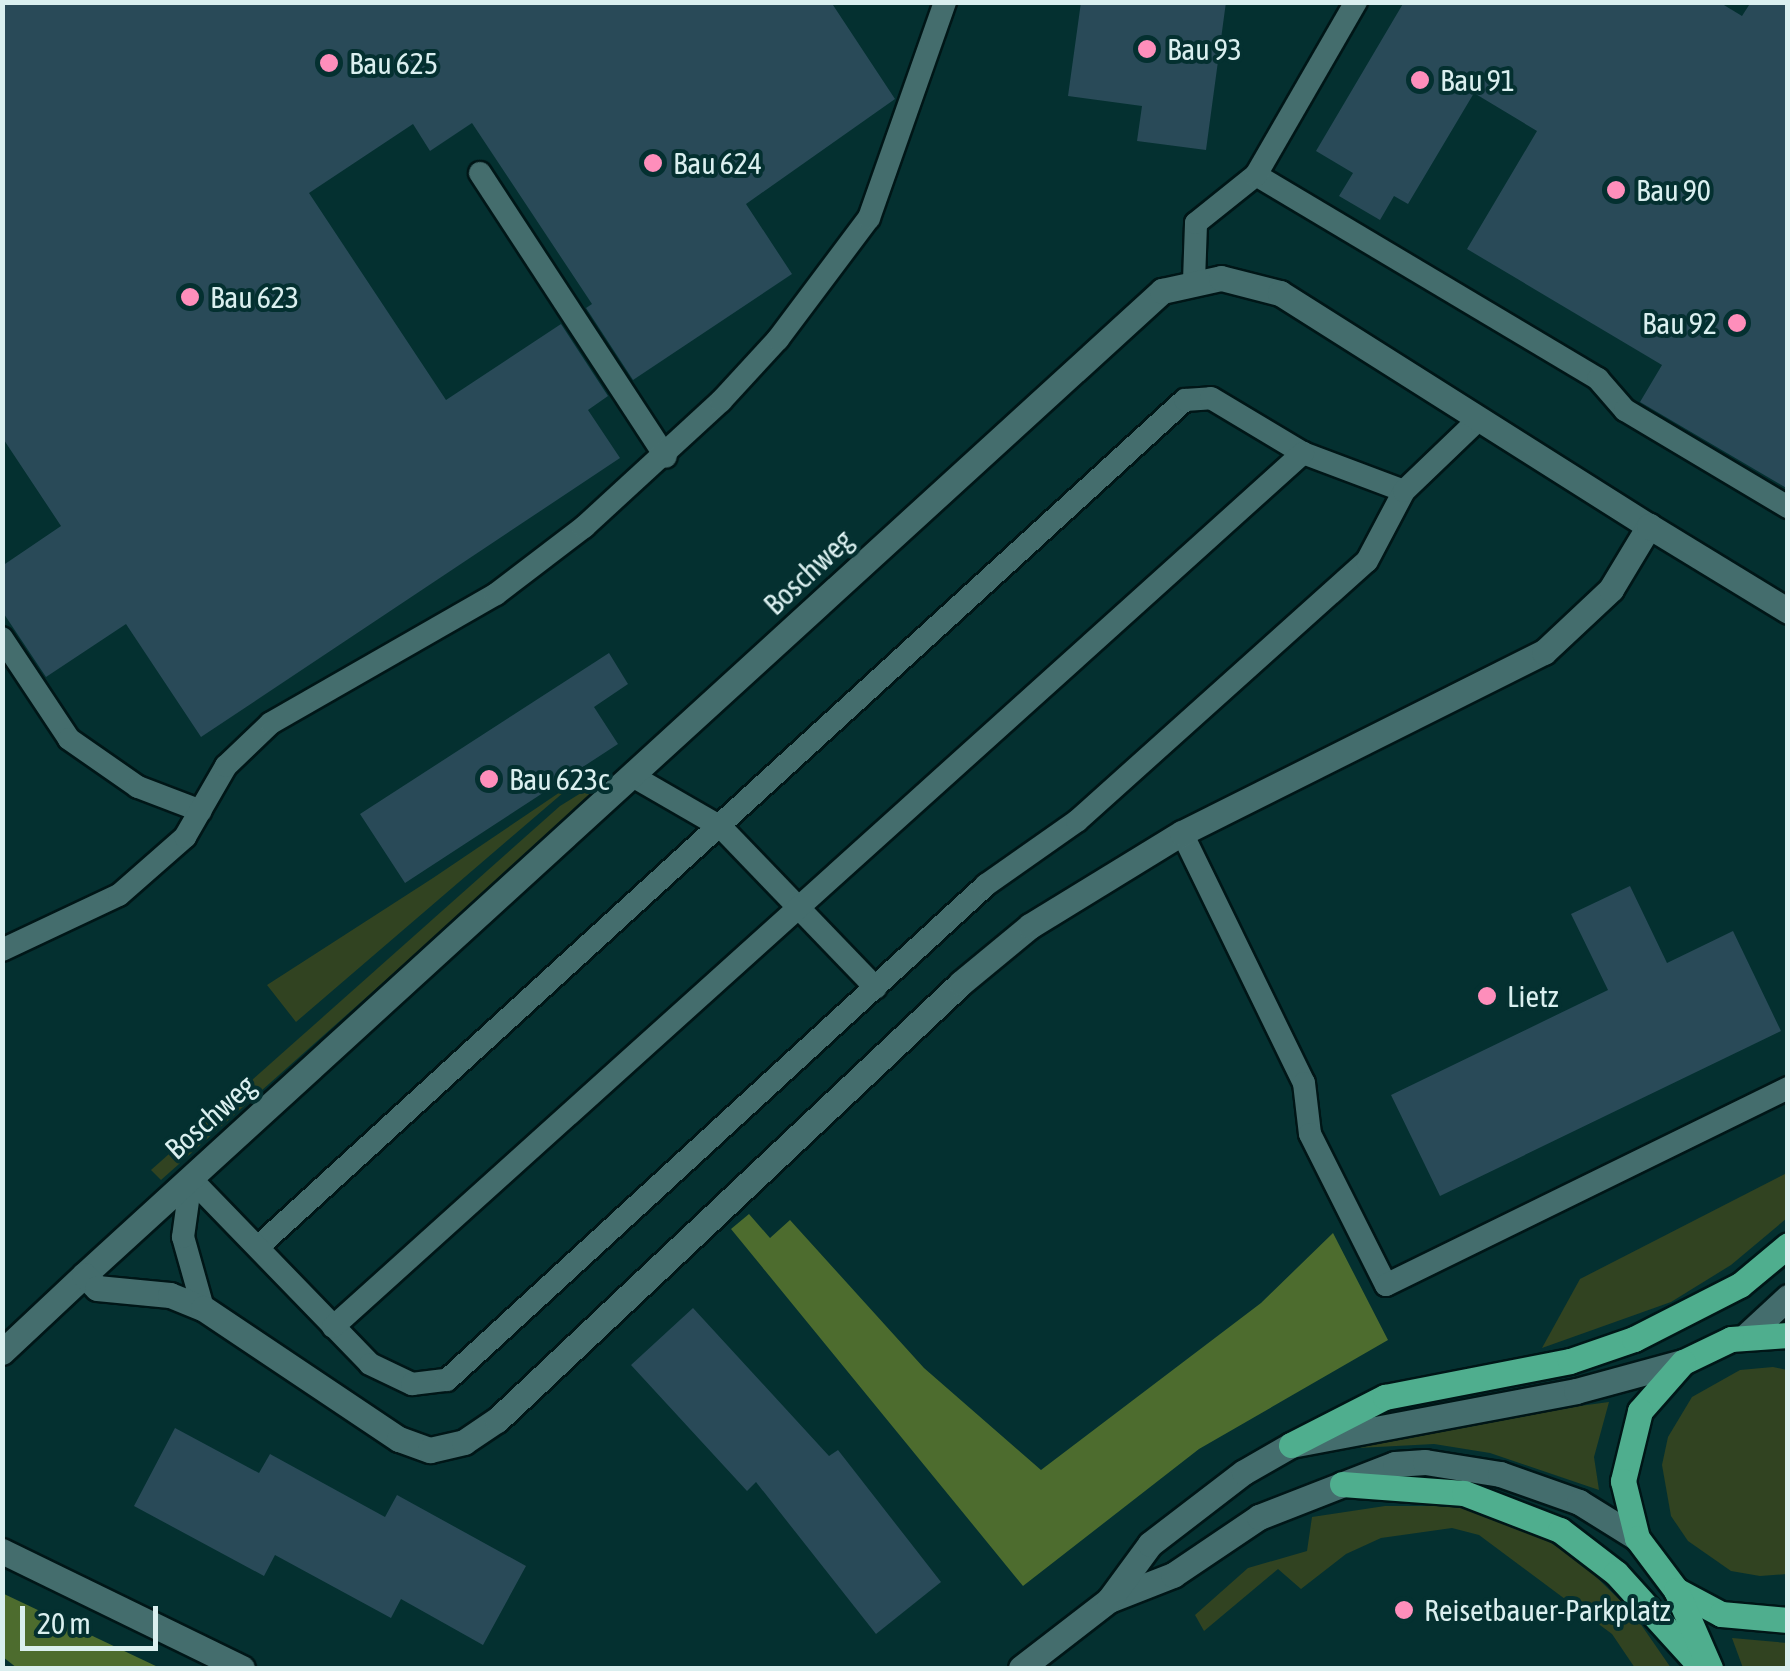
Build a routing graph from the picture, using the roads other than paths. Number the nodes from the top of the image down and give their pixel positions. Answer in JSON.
{"nodes":[{"id":1,"x":945,"y":2,"type":"edge"},
{"id":2,"x":1356,"y":2,"type":"edge"},
{"id":3,"x":480,"y":173,"type":"dead end"},
{"id":4,"x":1256,"y":175,"type":"junction"},
{"id":5,"x":1194,"y":281,"type":"junction"},
{"id":6,"x":1479,"y":419,"type":"junction"},
{"id":7,"x":1303,"y":453,"type":"junction"},
{"id":8,"x":666,"y":456,"type":"junction"},
{"id":9,"x":1404,"y":491,"type":"junction"},
{"id":10,"x":1788,"y":507,"type":"edge"},
{"id":11,"x":1649,"y":526,"type":"junction"},
{"id":12,"x":1788,"y":612,"type":"edge"},
{"id":13,"x":2,"y":638,"type":"edge"},
{"id":14,"x":636,"y":778,"type":"junction"},
{"id":15,"x":201,"y":812,"type":"junction"},
{"id":16,"x":721,"y":827,"type":"junction"},
{"id":17,"x":1182,"y":833,"type":"junction"},
{"id":18,"x":804,"y":909,"type":"junction"},
{"id":19,"x":2,"y":950,"type":"edge"},
{"id":20,"x":876,"y":988,"type":"junction"},
{"id":21,"x":1788,"y":1088,"type":"edge"},
{"id":22,"x":190,"y":1179,"type":"junction"},
{"id":23,"x":1788,"y":1244,"type":"edge"},
{"id":24,"x":259,"y":1246,"type":"junction"},
{"id":25,"x":84,"y":1275,"type":"junction"},
{"id":26,"x":1788,"y":1298,"type":"edge"},
{"id":27,"x":202,"y":1308,"type":"junction"},
{"id":28,"x":334,"y":1328,"type":"junction"},
{"id":29,"x":1747,"y":1335,"type":"junction"},
{"id":30,"x":1788,"y":1336,"type":"edge"},
{"id":31,"x":9,"y":1344,"type":"edge"},
{"id":32,"x":1683,"y":1362,"type":"junction"},
{"id":33,"x":1291,"y":1445,"type":"junction"},
{"id":34,"x":1342,"y":1484,"type":"junction"},
{"id":35,"x":1637,"y":1538,"type":"junction"},
{"id":36,"x":2,"y":1551,"type":"edge"},
{"id":37,"x":1676,"y":1590,"type":"junction"},
{"id":38,"x":1109,"y":1600,"type":"junction"},
{"id":39,"x":1788,"y":1620,"type":"edge"},
{"id":40,"x":242,"y":1668,"type":"edge"},
{"id":41,"x":1021,"y":1668,"type":"edge"},
{"id":42,"x":1702,"y":1668,"type":"edge"},
{"id":43,"x":1710,"y":1668,"type":"edge"}],
"edges":[{"from":1,"to":8,"type":"lane"},
{"from":2,"to":4,"type":"lane"},
{"from":3,"to":8,"type":"lane"},
{"from":4,"to":5,"type":"lane"},
{"from":4,"to":10,"type":"lane"},
{"from":5,"to":6,"type":"street","name":"Boschweg"},
{"from":5,"to":14,"type":"street","name":"Boschweg"},
{"from":6,"to":9,"type":"lane"},
{"from":6,"to":11,"type":"street","name":"Boschweg"},
{"from":7,"to":9,"type":"lane"},
{"from":7,"to":16,"type":"lane"},
{"from":7,"to":18,"type":"lane"},
{"from":8,"to":15,"type":"lane"},
{"from":9,"to":20,"type":"lane"},
{"from":11,"to":12,"type":"street","name":"Boschweg"},
{"from":11,"to":17,"type":"street"},
{"from":13,"to":15,"type":"lane"},
{"from":14,"to":16,"type":"lane"},
{"from":14,"to":22,"type":"street","name":"Boschweg"},
{"from":15,"to":19,"type":"lane"},
{"from":16,"to":18,"type":"lane"},
{"from":16,"to":24,"type":"lane"},
{"from":17,"to":21,"type":"lane"},
{"from":17,"to":27,"type":"street"},
{"from":18,"to":20,"type":"lane"},
{"from":18,"to":28,"type":"lane"},
{"from":20,"to":28,"type":"lane"},
{"from":22,"to":24,"type":"lane"},
{"from":22,"to":25,"type":"street","name":"Boschweg"},
{"from":22,"to":27,"type":"lane"},
{"from":23,"to":33,"type":"main road"},
{"from":24,"to":28,"type":"lane"},
{"from":25,"to":27,"type":"street"},
{"from":25,"to":31,"type":"street","name":"Boschweg"},
{"from":26,"to":29,"type":"street"},
{"from":29,"to":30,"type":"main road"},
{"from":29,"to":32,"type":"main road"},
{"from":32,"to":33,"type":"street"},
{"from":32,"to":35,"type":"main road"},
{"from":33,"to":38,"type":"street"},
{"from":34,"to":35,"type":"street"},
{"from":34,"to":38,"type":"street"},
{"from":34,"to":42,"type":"main road"},
{"from":35,"to":37,"type":"main road"},
{"from":36,"to":40,"type":"street"},
{"from":37,"to":39,"type":"main road"},
{"from":37,"to":43,"type":"main road"},
{"from":38,"to":41,"type":"street"}]}
